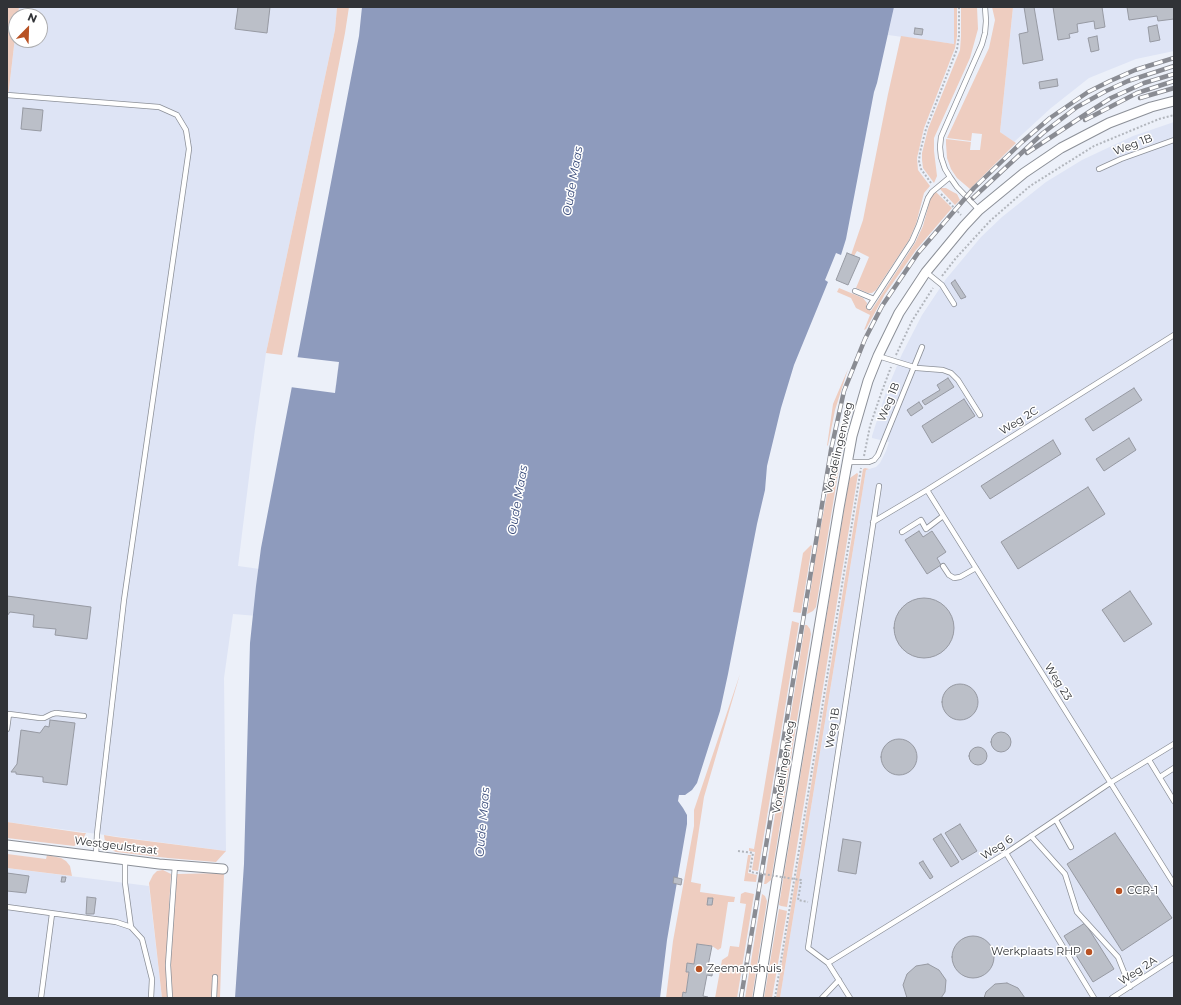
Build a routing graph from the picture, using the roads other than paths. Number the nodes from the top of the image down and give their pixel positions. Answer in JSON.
{"nodes":[{"id":1,"x":985,"y":7,"type":"edge"},
{"id":2,"x":7,"y":95,"type":"edge"},
{"id":3,"x":1174,"y":102,"type":"edge"},
{"id":4,"x":1174,"y":140,"type":"edge"},
{"id":5,"x":1099,"y":169,"type":"dead end"},
{"id":6,"x":950,"y":177,"type":"junction"},
{"id":7,"x":979,"y":210,"type":"junction"},
{"id":8,"x":926,"y":272,"type":"junction"},
{"id":9,"x":855,"y":291,"type":"dead end"},
{"id":10,"x":874,"y":299,"type":"junction"},
{"id":11,"x":954,"y":304,"type":"dead end"},
{"id":12,"x":869,"y":307,"type":"dead end"},
{"id":13,"x":1174,"y":335,"type":"edge"},
{"id":14,"x":922,"y":347,"type":"dead end"},
{"id":15,"x":878,"y":356,"type":"junction"},
{"id":16,"x":913,"y":367,"type":"junction"},
{"id":17,"x":980,"y":415,"type":"dead end"},
{"id":18,"x":847,"y":462,"type":"junction"},
{"id":19,"x":879,"y":486,"type":"dead end"},
{"id":20,"x":927,"y":490,"type":"junction"},
{"id":21,"x":943,"y":516,"type":"junction"},
{"id":22,"x":873,"y":522,"type":"junction"},
{"id":23,"x":902,"y":532,"type":"dead end"},
{"id":24,"x":943,"y":566,"type":"dead end"},
{"id":25,"x":976,"y":568,"type":"junction"},
{"id":26,"x":84,"y":716,"type":"dead end"},
{"id":27,"x":7,"y":729,"type":"edge"},
{"id":28,"x":1174,"y":744,"type":"edge"},
{"id":29,"x":1149,"y":760,"type":"junction"},
{"id":30,"x":1174,"y":768,"type":"edge"},
{"id":31,"x":1160,"y":777,"type":"junction"},
{"id":32,"x":1110,"y":783,"type":"junction"},
{"id":33,"x":1174,"y":801,"type":"edge"},
{"id":34,"x":1056,"y":820,"type":"junction"},
{"id":35,"x":1031,"y":836,"type":"junction"},
{"id":36,"x":7,"y":845,"type":"edge"},
{"id":37,"x":1071,"y":847,"type":"dead end"},
{"id":38,"x":1006,"y":853,"type":"junction"},
{"id":39,"x":96,"y":856,"type":"junction"},
{"id":40,"x":124,"y":860,"type":"junction"},
{"id":41,"x":175,"y":865,"type":"junction"},
{"id":42,"x":223,"y":869,"type":"dead end"},
{"id":43,"x":1174,"y":884,"type":"edge"},
{"id":44,"x":7,"y":908,"type":"edge"},
{"id":45,"x":52,"y":914,"type":"junction"},
{"id":46,"x":131,"y":927,"type":"junction"},
{"id":47,"x":1174,"y":958,"type":"edge"},
{"id":48,"x":828,"y":963,"type":"junction"},
{"id":49,"x":215,"y":977,"type":"dead end"},
{"id":50,"x":839,"y":980,"type":"junction"},
{"id":51,"x":1130,"y":987,"type":"junction"},
{"id":52,"x":41,"y":998,"type":"edge"},
{"id":53,"x":151,"y":998,"type":"edge"},
{"id":54,"x":170,"y":998,"type":"edge"},
{"id":55,"x":214,"y":998,"type":"edge"},
{"id":56,"x":758,"y":998,"type":"edge"},
{"id":57,"x":822,"y":998,"type":"edge"},
{"id":58,"x":850,"y":998,"type":"edge"},
{"id":59,"x":1094,"y":998,"type":"edge"},
{"id":60,"x":1112,"y":998,"type":"edge"}],
"edges":[{"from":1,"to":6,"type":"lane"},
{"from":2,"to":39,"type":"lane"},
{"from":3,"to":7,"type":"street","name":"Vondelingenweg"},
{"from":4,"to":5,"type":"lane","name":"Weg 1B"},
{"from":6,"to":7,"type":"lane"},
{"from":6,"to":10,"type":"lane"},
{"from":7,"to":8,"type":"street","name":"Vondelingenweg"},
{"from":8,"to":11,"type":"lane"},
{"from":8,"to":15,"type":"street","name":"Vondelingenweg"},
{"from":9,"to":10,"type":"lane"},
{"from":10,"to":12,"type":"lane"},
{"from":13,"to":20,"type":"lane","name":"Weg 2C"},
{"from":14,"to":16,"type":"lane","name":"Weg 1B"},
{"from":15,"to":16,"type":"lane"},
{"from":15,"to":18,"type":"street","name":"Vondelingenweg"},
{"from":16,"to":17,"type":"lane"},
{"from":16,"to":18,"type":"lane","name":"Weg 1B"},
{"from":18,"to":56,"type":"street","name":"Vondelingenweg"},
{"from":19,"to":22,"type":"lane","name":"Weg 1B"},
{"from":20,"to":21,"type":"lane","name":"Weg 23"},
{"from":20,"to":22,"type":"lane","name":"Weg 2C"},
{"from":21,"to":23,"type":"lane"},
{"from":21,"to":25,"type":"lane","name":"Weg 23"},
{"from":22,"to":48,"type":"lane","name":"Weg 1B"},
{"from":24,"to":25,"type":"lane"},
{"from":25,"to":32,"type":"lane","name":"Weg 23"},
{"from":26,"to":27,"type":"lane"},
{"from":28,"to":29,"type":"lane","name":"Weg 6"},
{"from":29,"to":31,"type":"lane"},
{"from":29,"to":32,"type":"lane","name":"Weg 6"},
{"from":30,"to":31,"type":"lane"},
{"from":31,"to":33,"type":"lane"},
{"from":32,"to":34,"type":"lane","name":"Weg 6"},
{"from":32,"to":43,"type":"lane","name":"Weg 23"},
{"from":34,"to":35,"type":"lane","name":"Weg 6"},
{"from":34,"to":37,"type":"lane"},
{"from":35,"to":38,"type":"lane","name":"Weg 6"},
{"from":35,"to":51,"type":"lane"},
{"from":36,"to":39,"type":"street","name":"Westgeulstraat"},
{"from":38,"to":48,"type":"lane","name":"Weg 6"},
{"from":38,"to":59,"type":"lane"},
{"from":39,"to":40,"type":"street","name":"Westgeulstraat"},
{"from":40,"to":41,"type":"street","name":"Westgeulstraat"},
{"from":40,"to":46,"type":"lane"},
{"from":41,"to":42,"type":"street","name":"Westgeulstraat"},
{"from":41,"to":54,"type":"lane"},
{"from":44,"to":45,"type":"lane"},
{"from":45,"to":46,"type":"lane"},
{"from":45,"to":52,"type":"lane"},
{"from":46,"to":53,"type":"lane"},
{"from":47,"to":51,"type":"lane","name":"Weg 2A"},
{"from":48,"to":50,"type":"lane"},
{"from":49,"to":55,"type":"lane"},
{"from":50,"to":57,"type":"lane"},
{"from":50,"to":58,"type":"lane"},
{"from":51,"to":60,"type":"lane","name":"Weg 2A"}]}
